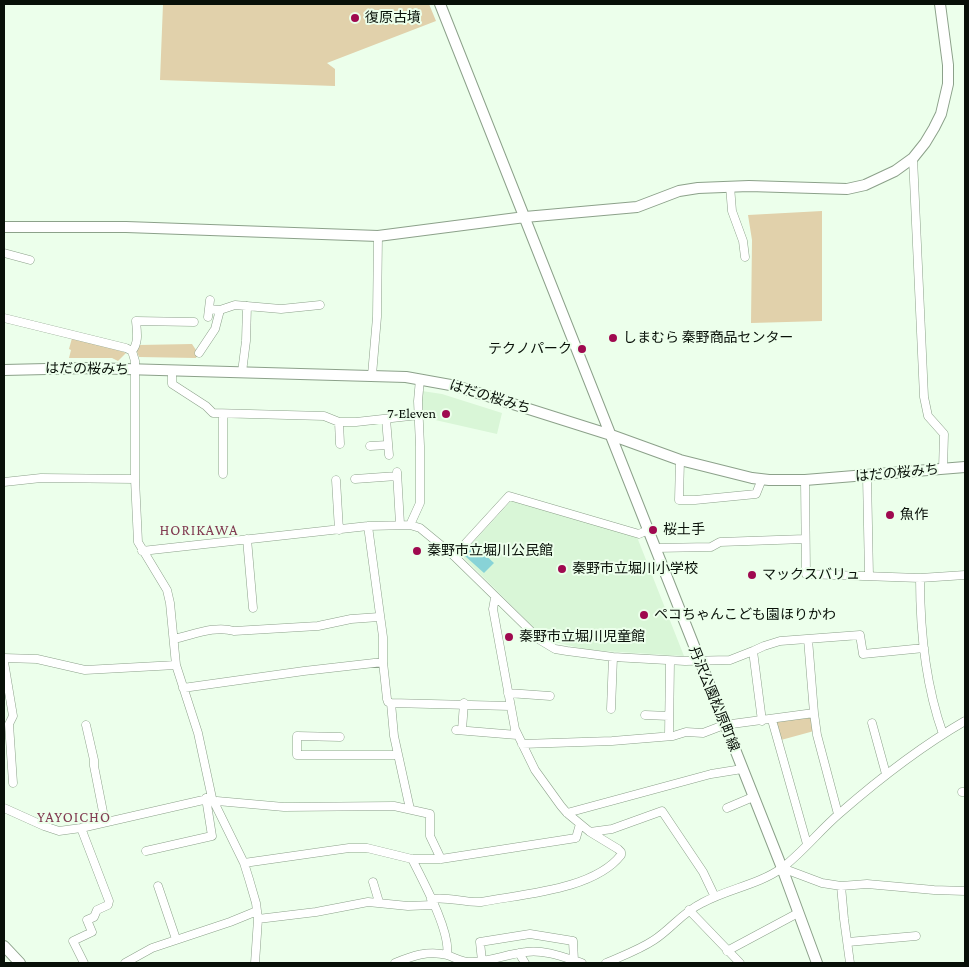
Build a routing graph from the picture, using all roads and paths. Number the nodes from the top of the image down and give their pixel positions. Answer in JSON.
{"nodes":[{"id":1,"x":440,"y":4,"type":"edge"},
{"id":2,"x":940,"y":4,"type":"edge"},
{"id":3,"x":913,"y":158,"type":"junction"},
{"id":4,"x":730,"y":186,"type":"junction"},
{"id":5,"x":525,"y":218,"type":"junction"},
{"id":6,"x":4,"y":227,"type":"edge"},
{"id":7,"x":378,"y":236,"type":"junction"},
{"id":8,"x":4,"y":253,"type":"edge"},
{"id":9,"x":745,"y":257,"type":"dead end"},
{"id":10,"x":30,"y":260,"type":"dead end"},
{"id":11,"x":320,"y":305,"type":"dead end"},
{"id":12,"x":247,"y":306,"type":"junction"},
{"id":13,"x":209,"y":308,"type":"dead end"},
{"id":14,"x":220,"y":310,"type":"junction"},
{"id":15,"x":4,"y":318,"type":"edge"},
{"id":16,"x":194,"y":322,"type":"dead end"},
{"id":17,"x":132,"y":351,"type":"junction"},
{"id":18,"x":199,"y":353,"type":"dead end"},
{"id":19,"x":4,"y":370,"type":"edge"},
{"id":20,"x":134,"y":370,"type":"junction"},
{"id":21,"x":172,"y":371,"type":"junction"},
{"id":22,"x":242,"y":372,"type":"junction"},
{"id":23,"x":372,"y":375,"type":"junction"},
{"id":24,"x":420,"y":379,"type":"junction"},
{"id":25,"x":223,"y":414,"type":"junction"},
{"id":26,"x":419,"y":415,"type":"junction"},
{"id":27,"x":386,"y":419,"type":"junction"},
{"id":28,"x":340,"y":422,"type":"junction"},
{"id":29,"x":611,"y":435,"type":"junction"},
{"id":30,"x":340,"y":444,"type":"dead end"},
{"id":31,"x":388,"y":445,"type":"junction"},
{"id":32,"x":370,"y":446,"type":"dead end"},
{"id":33,"x":389,"y":455,"type":"dead end"},
{"id":34,"x":680,"y":460,"type":"junction"},
{"id":35,"x":965,"y":467,"type":"edge"},
{"id":36,"x":943,"y":469,"type":"junction"},
{"id":37,"x":223,"y":474,"type":"dead end"},
{"id":38,"x":867,"y":476,"type":"junction"},
{"id":39,"x":356,"y":478,"type":"dead end"},
{"id":40,"x":135,"y":479,"type":"junction"},
{"id":41,"x":762,"y":479,"type":"junction"},
{"id":42,"x":336,"y":480,"type":"dead end"},
{"id":43,"x":805,"y":480,"type":"junction"},
{"id":44,"x":4,"y":482,"type":"edge"},
{"id":45,"x":400,"y":524,"type":"junction"},
{"id":46,"x":410,"y":524,"type":"junction"},
{"id":47,"x":368,"y":526,"type":"junction"},
{"id":48,"x":339,"y":530,"type":"junction"},
{"id":49,"x":648,"y":530,"type":"junction"},
{"id":50,"x":247,"y":539,"type":"junction"},
{"id":51,"x":805,"y":539,"type":"junction"},
{"id":52,"x":655,"y":548,"type":"junction"},
{"id":53,"x":142,"y":551,"type":"junction"},
{"id":54,"x":454,"y":556,"type":"junction"},
{"id":55,"x":965,"y":575,"type":"edge"},
{"id":56,"x":869,"y":576,"type":"junction"},
{"id":57,"x":920,"y":578,"type":"junction"},
{"id":58,"x":495,"y":598,"type":"junction"},
{"id":59,"x":253,"y":608,"type":"dead end"},
{"id":60,"x":379,"y":617,"type":"junction"},
{"id":61,"x":174,"y":639,"type":"junction"},
{"id":62,"x":808,"y":639,"type":"junction"},
{"id":63,"x":924,"y":648,"type":"junction"},
{"id":64,"x":754,"y":651,"type":"junction"},
{"id":65,"x":4,"y":658,"type":"edge"},
{"id":66,"x":613,"y":658,"type":"junction"},
{"id":67,"x":698,"y":660,"type":"junction"},
{"id":68,"x":4,"y":662,"type":"edge"},
{"id":69,"x":383,"y":662,"type":"junction"},
{"id":70,"x":670,"y":662,"type":"junction"},
{"id":71,"x":176,"y":665,"type":"junction"},
{"id":72,"x":183,"y":688,"type":"junction"},
{"id":73,"x":508,"y":693,"type":"junction"},
{"id":74,"x":550,"y":696,"type":"dead end"},
{"id":75,"x":391,"y":703,"type":"junction"},
{"id":76,"x":464,"y":703,"type":"junction"},
{"id":77,"x":510,"y":706,"type":"junction"},
{"id":78,"x":611,"y":709,"type":"dead end"},
{"id":79,"x":814,"y":713,"type":"junction"},
{"id":80,"x":645,"y":715,"type":"dead end"},
{"id":81,"x":669,"y":716,"type":"junction"},
{"id":82,"x":772,"y":720,"type":"junction"},
{"id":83,"x":762,"y":721,"type":"junction"},
{"id":84,"x":965,"y":721,"type":"edge"},
{"id":85,"x":872,"y":722,"type":"dead end"},
{"id":86,"x":86,"y":725,"type":"dead end"},
{"id":87,"x":724,"y":725,"type":"junction"},
{"id":88,"x":518,"y":734,"type":"junction"},
{"id":89,"x":943,"y":734,"type":"junction"},
{"id":90,"x":669,"y":735,"type":"junction"},
{"id":91,"x":340,"y":737,"type":"dead end"},
{"id":92,"x":522,"y":744,"type":"junction"},
{"id":93,"x":398,"y":755,"type":"junction"},
{"id":94,"x":742,"y":769,"type":"junction"},
{"id":95,"x":886,"y":774,"type":"junction"},
{"id":96,"x":13,"y":783,"type":"dead end"},
{"id":97,"x":753,"y":797,"type":"junction"},
{"id":98,"x":211,"y":800,"type":"junction"},
{"id":99,"x":4,"y":808,"type":"edge"},
{"id":100,"x":727,"y":808,"type":"dead end"},
{"id":101,"x":410,"y":809,"type":"junction"},
{"id":102,"x":567,"y":813,"type":"junction"},
{"id":103,"x":838,"y":814,"type":"junction"},
{"id":104,"x":105,"y":822,"type":"junction"},
{"id":105,"x":580,"y":824,"type":"junction"},
{"id":106,"x":81,"y":828,"type":"junction"},
{"id":107,"x":590,"y":832,"type":"junction"},
{"id":108,"x":807,"y":844,"type":"junction"},
{"id":109,"x":146,"y":851,"type":"dead end"},
{"id":110,"x":412,"y":859,"type":"junction"},
{"id":111,"x":441,"y":859,"type":"junction"},
{"id":112,"x":244,"y":863,"type":"junction"},
{"id":113,"x":782,"y":868,"type":"junction"},
{"id":114,"x":373,"y":882,"type":"dead end"},
{"id":115,"x":158,"y":886,"type":"dead end"},
{"id":116,"x":842,"y":886,"type":"junction"},
{"id":117,"x":965,"y":891,"type":"edge"},
{"id":118,"x":715,"y":897,"type":"junction"},
{"id":119,"x":379,"y":902,"type":"junction"},
{"id":120,"x":432,"y":902,"type":"junction"},
{"id":121,"x":689,"y":910,"type":"junction"},
{"id":122,"x":257,"y":911,"type":"junction"},
{"id":123,"x":798,"y":914,"type":"junction"},
{"id":124,"x":258,"y":919,"type":"junction"},
{"id":125,"x":530,"y":934,"type":"junction"},
{"id":126,"x":916,"y":936,"type":"dead end"},
{"id":127,"x":176,"y":939,"type":"junction"},
{"id":128,"x":848,"y":942,"type":"junction"},
{"id":129,"x":4,"y":946,"type":"edge"},
{"id":130,"x":528,"y":951,"type":"junction"},
{"id":131,"x":727,"y":951,"type":"junction"},
{"id":132,"x":519,"y":953,"type":"junction"},
{"id":133,"x":447,"y":955,"type":"junction"},
{"id":134,"x":482,"y":961,"type":"junction"},
{"id":135,"x":578,"y":962,"type":"edge"},
{"id":136,"x":736,"y":962,"type":"edge"},
{"id":137,"x":20,"y":963,"type":"edge"},
{"id":138,"x":84,"y":963,"type":"edge"},
{"id":139,"x":125,"y":963,"type":"edge"},
{"id":140,"x":255,"y":963,"type":"edge"},
{"id":141,"x":395,"y":963,"type":"edge"},
{"id":142,"x":463,"y":963,"type":"edge"},
{"id":143,"x":525,"y":963,"type":"edge"},
{"id":144,"x":606,"y":963,"type":"edge"},
{"id":145,"x":817,"y":963,"type":"edge"},
{"id":146,"x":850,"y":963,"type":"edge"}],
"edges":[{"from":1,"to":5,"type":"street","name":"丹沢公園松原町線"},
{"from":2,"to":3,"type":"street"},
{"from":3,"to":4,"type":"street"},
{"from":3,"to":36,"type":"street"},
{"from":4,"to":5,"type":"street"},
{"from":4,"to":9,"type":"street"},
{"from":5,"to":7,"type":"street"},
{"from":5,"to":29,"type":"street","name":"丹沢公園松原町線"},
{"from":6,"to":7,"type":"street"},
{"from":7,"to":23,"type":"street"},
{"from":8,"to":10,"type":"street"},
{"from":11,"to":12,"type":"street"},
{"from":12,"to":14,"type":"street"},
{"from":12,"to":22,"type":"street"},
{"from":13,"to":14,"type":"street"},
{"from":14,"to":18,"type":"street"},
{"from":15,"to":17,"type":"street"},
{"from":16,"to":17,"type":"street"},
{"from":17,"to":20,"type":"street"},
{"from":19,"to":20,"type":"street","name":"はだの桜みち"},
{"from":20,"to":21,"type":"street","name":"はだの桜みち"},
{"from":20,"to":40,"type":"street"},
{"from":21,"to":22,"type":"street","name":"はだの桜みち"},
{"from":21,"to":25,"type":"street"},
{"from":22,"to":23,"type":"street","name":"はだの桜みち"},
{"from":23,"to":24,"type":"street","name":"はだの桜みち"},
{"from":24,"to":26,"type":"street"},
{"from":24,"to":29,"type":"street","name":"はだの桜みち"},
{"from":25,"to":28,"type":"street"},
{"from":25,"to":37,"type":"street"},
{"from":26,"to":27,"type":"street"},
{"from":26,"to":46,"type":"street"},
{"from":27,"to":28,"type":"street"},
{"from":27,"to":31,"type":"street"},
{"from":28,"to":30,"type":"street"},
{"from":29,"to":34,"type":"street","name":"はだの桜みち"},
{"from":29,"to":49,"type":"street","name":"丹沢公園松原町線"},
{"from":31,"to":32,"type":"street"},
{"from":31,"to":33,"type":"street"},
{"from":34,"to":41,"type":"street","name":"はだの桜みち"},
{"from":34,"to":41,"type":"street"},
{"from":35,"to":36,"type":"street","name":"はだの桜みち"},
{"from":36,"to":38,"type":"street","name":"はだの桜みち"},
{"from":38,"to":43,"type":"street","name":"はだの桜みち"},
{"from":38,"to":56,"type":"street"},
{"from":39,"to":45,"type":"street"},
{"from":40,"to":44,"type":"street"},
{"from":40,"to":53,"type":"street"},
{"from":41,"to":43,"type":"street","name":"はだの桜みち"},
{"from":42,"to":48,"type":"street"},
{"from":43,"to":51,"type":"street"},
{"from":45,"to":46,"type":"street"},
{"from":45,"to":47,"type":"street"},
{"from":46,"to":54,"type":"street"},
{"from":47,"to":48,"type":"street"},
{"from":47,"to":60,"type":"street"},
{"from":48,"to":50,"type":"street"},
{"from":49,"to":52,"type":"street","name":"丹沢公園松原町線"},
{"from":49,"to":54,"type":"street"},
{"from":50,"to":53,"type":"street"},
{"from":50,"to":59,"type":"street"},
{"from":51,"to":52,"type":"street"},
{"from":51,"to":56,"type":"street"},
{"from":52,"to":67,"type":"street","name":"丹沢公園松原町線"},
{"from":53,"to":61,"type":"street"},
{"from":54,"to":58,"type":"street"},
{"from":55,"to":57,"type":"street"},
{"from":56,"to":57,"type":"street"},
{"from":57,"to":63,"type":"street"},
{"from":58,"to":66,"type":"street"},
{"from":58,"to":73,"type":"street"},
{"from":60,"to":61,"type":"street"},
{"from":60,"to":69,"type":"street"},
{"from":61,"to":71,"type":"street"},
{"from":62,"to":63,"type":"street"},
{"from":62,"to":64,"type":"street"},
{"from":62,"to":79,"type":"street"},
{"from":63,"to":89,"type":"street"},
{"from":64,"to":67,"type":"street"},
{"from":64,"to":83,"type":"street"},
{"from":65,"to":71,"type":"street"},
{"from":66,"to":70,"type":"street"},
{"from":66,"to":78,"type":"street"},
{"from":67,"to":70,"type":"street"},
{"from":67,"to":87,"type":"street","name":"丹沢公園松原町線"},
{"from":68,"to":96,"type":"street"},
{"from":69,"to":72,"type":"street"},
{"from":69,"to":75,"type":"street"},
{"from":70,"to":81,"type":"street"},
{"from":71,"to":72,"type":"street"},
{"from":72,"to":98,"type":"street"},
{"from":73,"to":74,"type":"street"},
{"from":73,"to":77,"type":"street"},
{"from":75,"to":76,"type":"street"},
{"from":75,"to":93,"type":"street"},
{"from":76,"to":77,"type":"street"},
{"from":76,"to":88,"type":"street"},
{"from":77,"to":88,"type":"street"},
{"from":79,"to":82,"type":"street"},
{"from":79,"to":103,"type":"street"},
{"from":80,"to":81,"type":"street"},
{"from":81,"to":90,"type":"street"},
{"from":82,"to":83,"type":"street"},
{"from":82,"to":108,"type":"street"},
{"from":83,"to":87,"type":"street"},
{"from":84,"to":89,"type":"street"},
{"from":85,"to":95,"type":"street"},
{"from":86,"to":104,"type":"street"},
{"from":87,"to":90,"type":"street"},
{"from":87,"to":94,"type":"street","name":"丹沢公園松原町線"},
{"from":88,"to":92,"type":"street"},
{"from":89,"to":95,"type":"street"},
{"from":90,"to":92,"type":"street"},
{"from":91,"to":93,"type":"street"},
{"from":92,"to":102,"type":"street"},
{"from":93,"to":101,"type":"street"},
{"from":94,"to":97,"type":"street","name":"丹沢公園松原町線"},
{"from":94,"to":102,"type":"street"},
{"from":95,"to":103,"type":"street"},
{"from":97,"to":100,"type":"street"},
{"from":97,"to":113,"type":"street","name":"丹沢公園松原町線"},
{"from":98,"to":101,"type":"street"},
{"from":98,"to":104,"type":"street"},
{"from":98,"to":109,"type":"street"},
{"from":98,"to":112,"type":"street"},
{"from":99,"to":106,"type":"street"},
{"from":101,"to":111,"type":"street"},
{"from":102,"to":105,"type":"street"},
{"from":103,"to":108,"type":"street"},
{"from":104,"to":106,"type":"street"},
{"from":105,"to":107,"type":"street"},
{"from":105,"to":111,"type":"street"},
{"from":106,"to":138,"type":"street"},
{"from":107,"to":118,"type":"street"},
{"from":107,"to":120,"type":"street"},
{"from":108,"to":113,"type":"street"},
{"from":110,"to":111,"type":"street"},
{"from":110,"to":112,"type":"street"},
{"from":110,"to":120,"type":"street"},
{"from":112,"to":122,"type":"street"},
{"from":113,"to":116,"type":"street"},
{"from":113,"to":118,"type":"street"},
{"from":113,"to":123,"type":"street","name":"丹沢公園松原町線"},
{"from":114,"to":119,"type":"street"},
{"from":115,"to":127,"type":"street"},
{"from":116,"to":117,"type":"street"},
{"from":116,"to":128,"type":"street"},
{"from":118,"to":121,"type":"street"},
{"from":119,"to":120,"type":"street"},
{"from":119,"to":124,"type":"street"},
{"from":120,"to":133,"type":"street"},
{"from":121,"to":131,"type":"street"},
{"from":121,"to":144,"type":"street"},
{"from":122,"to":124,"type":"street"},
{"from":122,"to":127,"type":"street"},
{"from":123,"to":131,"type":"street"},
{"from":123,"to":145,"type":"street","name":"丹沢公園松原町線"},
{"from":124,"to":140,"type":"street"},
{"from":125,"to":130,"type":"street"},
{"from":125,"to":134,"type":"street"},
{"from":125,"to":135,"type":"street"},
{"from":126,"to":128,"type":"street"},
{"from":127,"to":139,"type":"street"},
{"from":128,"to":146,"type":"street"},
{"from":129,"to":137,"type":"street"},
{"from":130,"to":132,"type":"street"},
{"from":130,"to":135,"type":"street"},
{"from":131,"to":136,"type":"street"},
{"from":132,"to":134,"type":"street"},
{"from":132,"to":143,"type":"street"},
{"from":133,"to":141,"type":"street"},
{"from":133,"to":142,"type":"street"},
{"from":134,"to":142,"type":"street"}]}
